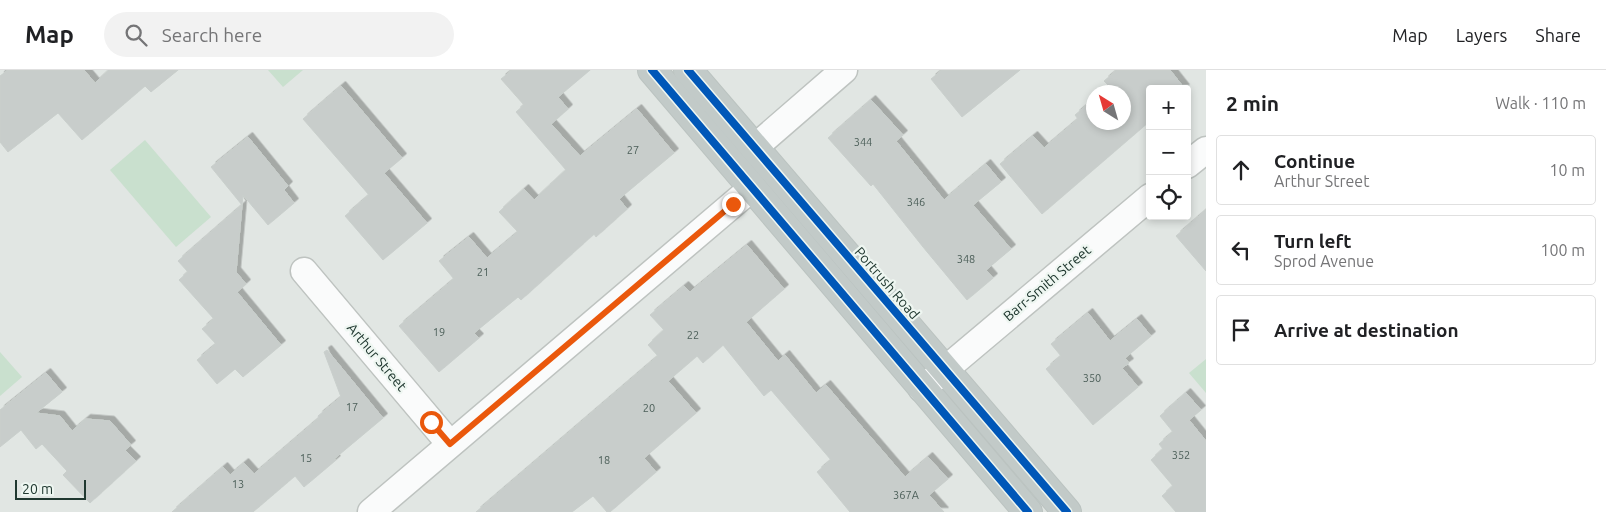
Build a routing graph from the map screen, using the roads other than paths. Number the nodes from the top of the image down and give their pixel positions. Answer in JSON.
{"nodes":[{"id":1,"x":652,"y":70,"type":"edge"},
{"id":2,"x":688,"y":70,"type":"edge"},
{"id":3,"x":844,"y":70,"type":"edge"},
{"id":4,"x":754,"y":148,"type":"junction"},
{"id":5,"x":1206,"y":150,"type":"edge"},
{"id":6,"x":1191,"y":163,"type":"edge"},
{"id":7,"x":752,"y":188,"type":"junction"},
{"id":8,"x":1146,"y":200,"type":"edge"},
{"id":9,"x":304,"y":271,"type":"dead end"},
{"id":10,"x":945,"y":369,"type":"junction"},
{"id":11,"x":922,"y":389,"type":"junction"},
{"id":12,"x":450,"y":444,"type":"junction"},
{"id":13,"x":371,"y":512,"type":"edge"},
{"id":14,"x":1028,"y":512,"type":"edge"},
{"id":15,"x":1067,"y":512,"type":"edge"}],
"edges":[{"from":1,"to":7,"type":"highway"},
{"from":2,"to":4,"type":"highway","name":"Portrush Road"},
{"from":3,"to":4,"type":"street"},
{"from":4,"to":10,"type":"highway","name":"Portrush Road"},
{"from":5,"to":6,"type":"street"},
{"from":7,"to":11,"type":"highway"},
{"from":7,"to":12,"type":"street"},
{"from":8,"to":10,"type":"street","name":"Barr-Smith Street"},
{"from":9,"to":12,"type":"street","name":"Arthur Street"},
{"from":10,"to":11,"type":"street","name":"Barr-Smith Street"},
{"from":10,"to":15,"type":"highway","name":"Portrush Road"},
{"from":11,"to":14,"type":"highway"},
{"from":12,"to":13,"type":"street"}]}
